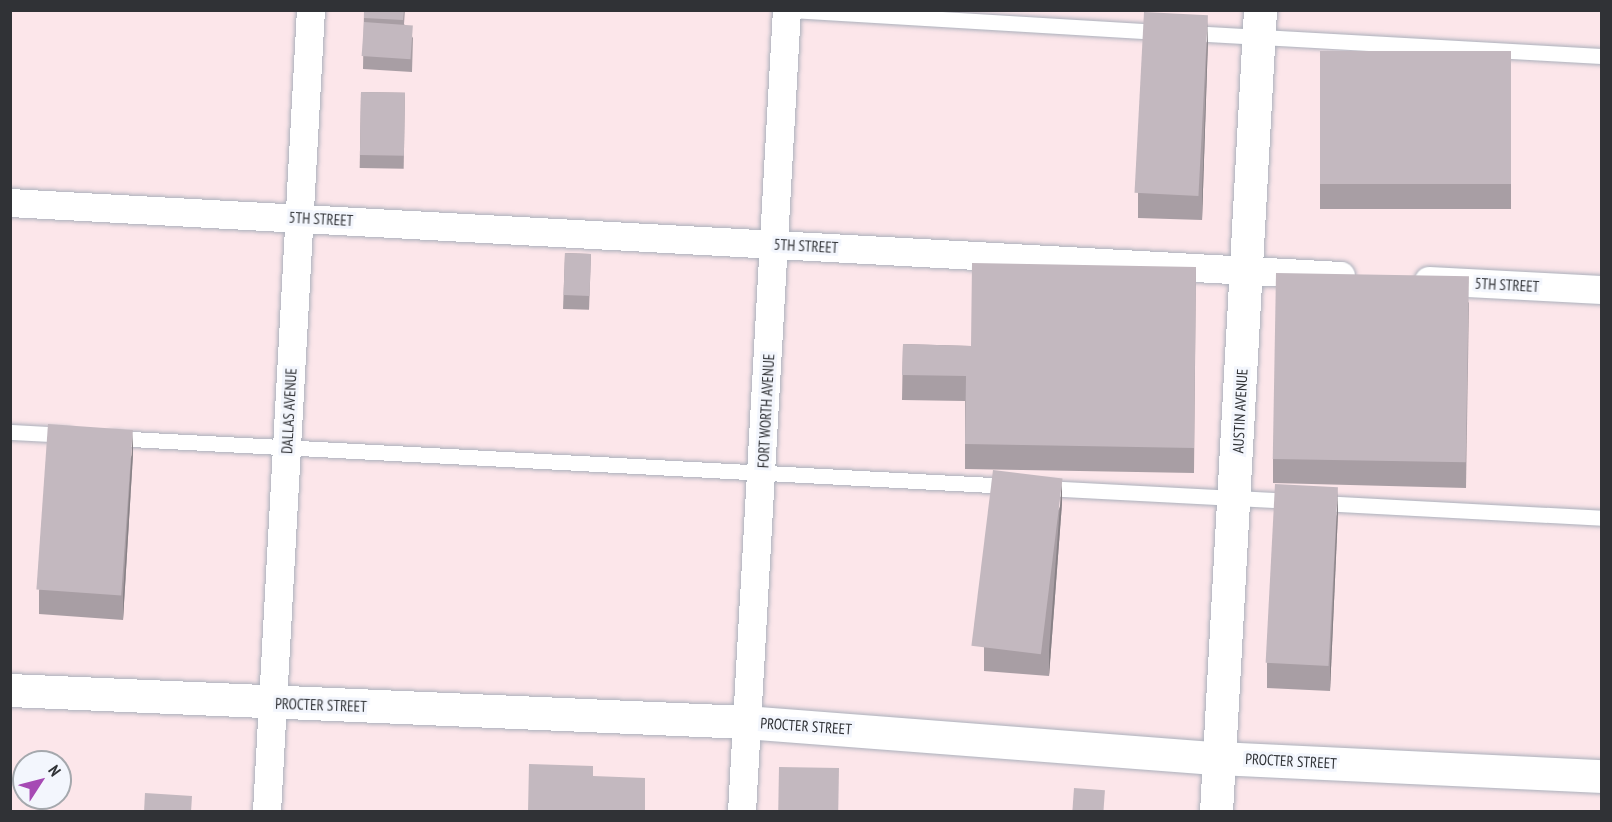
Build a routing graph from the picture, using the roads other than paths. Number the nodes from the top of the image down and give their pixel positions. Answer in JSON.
{"nodes":[{"id":1,"x":311,"y":10,"type":"edge"},
{"id":2,"x":788,"y":10,"type":"edge"},
{"id":3,"x":1260,"y":24,"type":"edge"},
{"id":4,"x":1602,"y":56,"type":"edge"},
{"id":5,"x":10,"y":203,"type":"edge"},
{"id":6,"x":300,"y":218,"type":"junction"},
{"id":7,"x":774,"y":245,"type":"junction"},
{"id":8,"x":1247,"y":271,"type":"junction"},
{"id":9,"x":1365,"y":277,"type":"edge"},
{"id":10,"x":1401,"y":279,"type":"edge"},
{"id":11,"x":1602,"y":290,"type":"edge"},
{"id":12,"x":10,"y":432,"type":"edge"},
{"id":13,"x":286,"y":446,"type":"junction"},
{"id":14,"x":763,"y":473,"type":"junction"},
{"id":15,"x":1236,"y":498,"type":"junction"},
{"id":16,"x":1602,"y":518,"type":"edge"},
{"id":17,"x":10,"y":690,"type":"edge"},
{"id":18,"x":273,"y":704,"type":"junction"},
{"id":19,"x":745,"y":722,"type":"junction"},
{"id":20,"x":1218,"y":758,"type":"junction"},
{"id":21,"x":1602,"y":776,"type":"edge"},
{"id":22,"x":267,"y":812,"type":"edge"},
{"id":23,"x":742,"y":812,"type":"edge"},
{"id":24,"x":1215,"y":812,"type":"edge"}],
"edges":[{"from":1,"to":6,"type":"street","name":"DALLAS AVENUE"},
{"from":2,"to":3,"type":"lane"},
{"from":2,"to":7,"type":"street","name":"FORT WORTH AVENUE"},
{"from":3,"to":4,"type":"lane"},
{"from":3,"to":8,"type":"main road","name":"AUSTIN AVENUE"},
{"from":5,"to":6,"type":"street","name":"5TH STREET"},
{"from":6,"to":7,"type":"street","name":"5TH STREET"},
{"from":6,"to":13,"type":"street","name":"DALLAS AVENUE"},
{"from":7,"to":8,"type":"street","name":"5TH STREET"},
{"from":7,"to":14,"type":"street","name":"FORT WORTH AVENUE"},
{"from":8,"to":9,"type":"street","name":"5TH STREET"},
{"from":8,"to":15,"type":"main road","name":"AUSTIN AVENUE"},
{"from":10,"to":11,"type":"street","name":"5TH STREET"},
{"from":12,"to":13,"type":"lane"},
{"from":13,"to":14,"type":"lane"},
{"from":13,"to":18,"type":"street","name":"DALLAS AVENUE"},
{"from":14,"to":15,"type":"lane"},
{"from":14,"to":19,"type":"street","name":"FORT WORTH AVENUE"},
{"from":15,"to":16,"type":"lane"},
{"from":15,"to":20,"type":"main road","name":"AUSTIN AVENUE"},
{"from":17,"to":18,"type":"main road","name":"PROCTER STREET"},
{"from":18,"to":19,"type":"main road","name":"PROCTER STREET"},
{"from":18,"to":22,"type":"street","name":"DALLAS AVENUE"},
{"from":19,"to":20,"type":"main road","name":"PROCTER STREET"},
{"from":19,"to":23,"type":"street","name":"FORT WORTH AVENUE"},
{"from":20,"to":21,"type":"main road","name":"PROCTER STREET"},
{"from":20,"to":24,"type":"main road","name":"AUSTIN AVENUE"}]}
